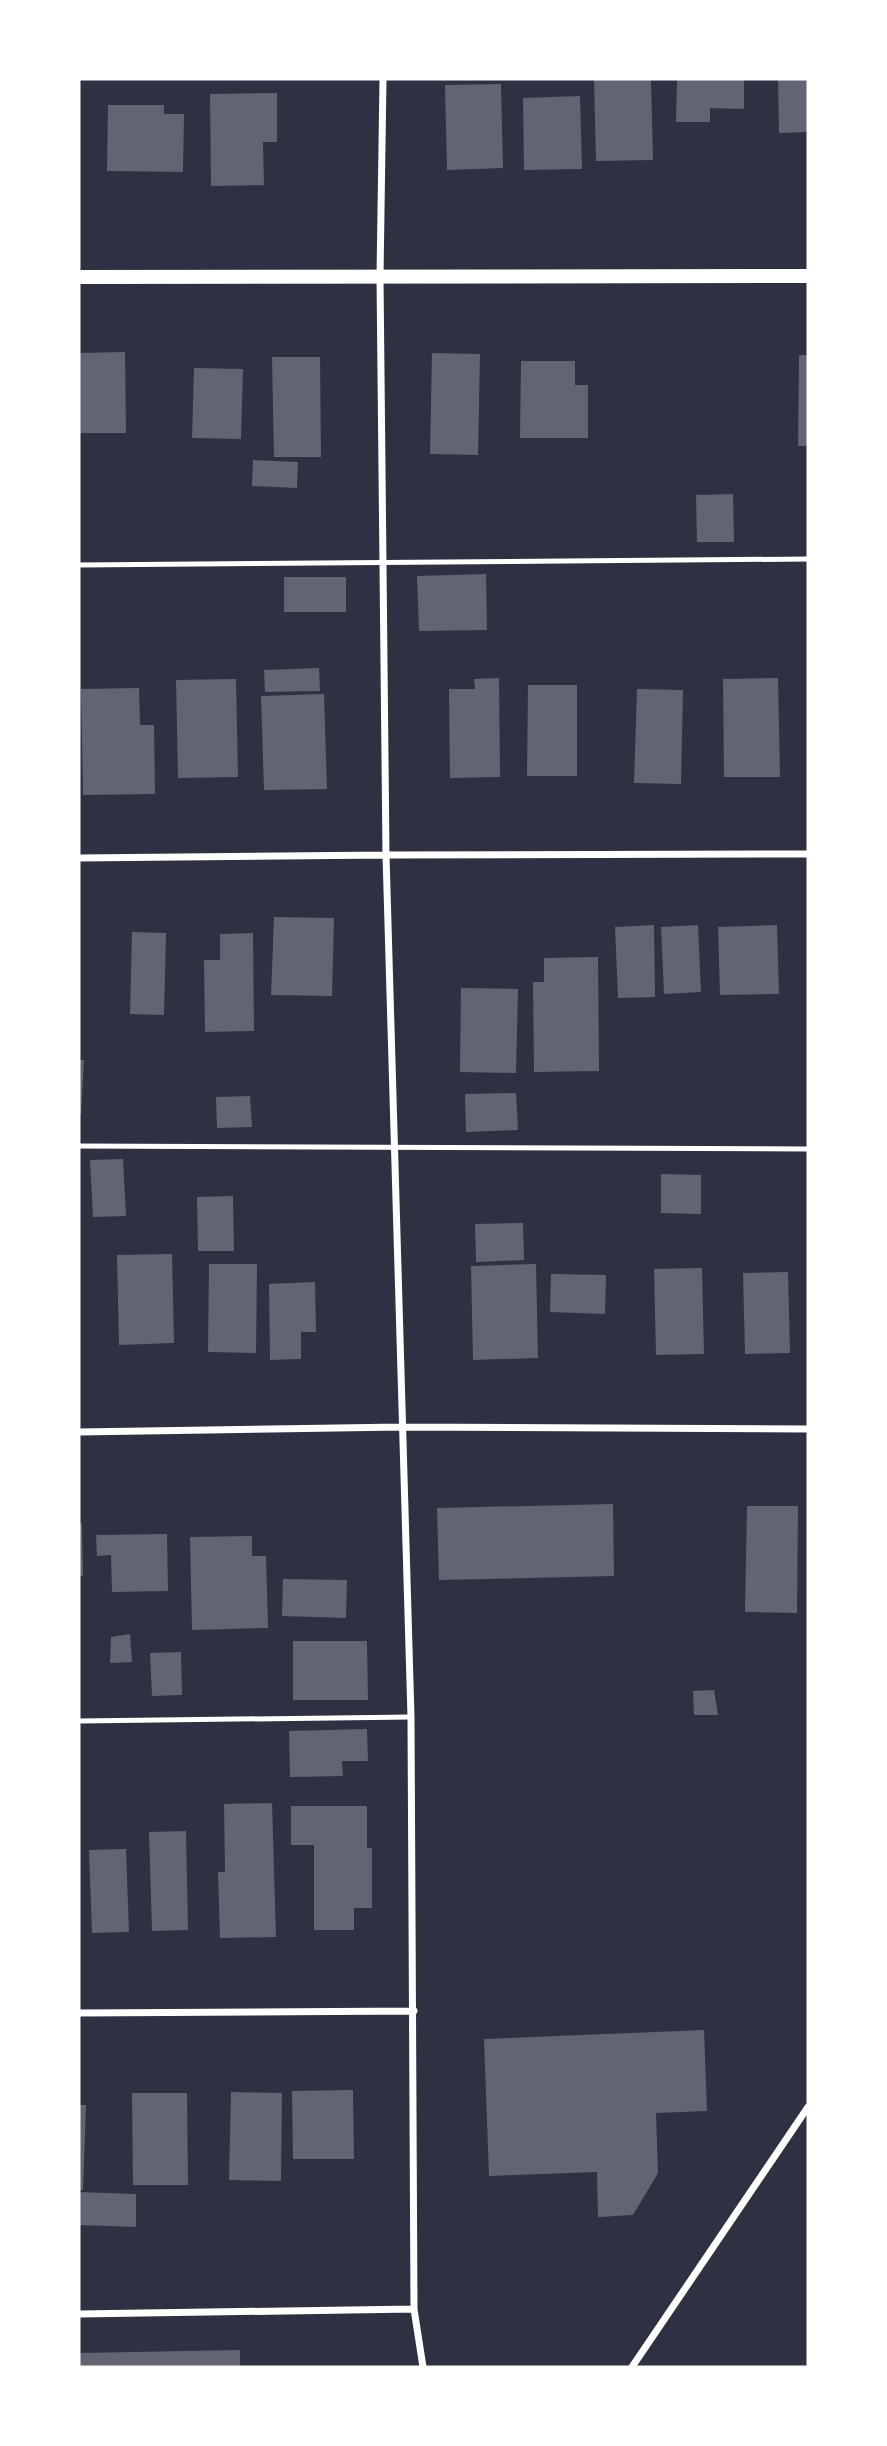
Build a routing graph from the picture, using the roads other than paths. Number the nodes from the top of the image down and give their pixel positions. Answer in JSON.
{"nodes":[{"id":1,"x":383,"y":79,"type":"edge"},
{"id":2,"x":380,"y":276,"type":"junction"},
{"id":3,"x":808,"y":276,"type":"edge"},
{"id":4,"x":79,"y":277,"type":"edge"},
{"id":5,"x":808,"y":559,"type":"edge"},
{"id":6,"x":383,"y":564,"type":"junction"},
{"id":7,"x":79,"y":565,"type":"edge"},
{"id":8,"x":808,"y":854,"type":"edge"},
{"id":9,"x":386,"y":855,"type":"junction"},
{"id":10,"x":79,"y":859,"type":"edge"},
{"id":11,"x":79,"y":1146,"type":"edge"},
{"id":12,"x":395,"y":1146,"type":"junction"},
{"id":13,"x":808,"y":1149,"type":"edge"},
{"id":14,"x":402,"y":1427,"type":"junction"},
{"id":15,"x":808,"y":1429,"type":"edge"},
{"id":16,"x":79,"y":1432,"type":"edge"},
{"id":17,"x":411,"y":1717,"type":"junction"},
{"id":18,"x":79,"y":1721,"type":"edge"},
{"id":19,"x":414,"y":2011,"type":"junction"},
{"id":20,"x":79,"y":2013,"type":"edge"},
{"id":21,"x":808,"y":2107,"type":"edge"},
{"id":22,"x":414,"y":2309,"type":"junction"},
{"id":23,"x":79,"y":2314,"type":"edge"},
{"id":24,"x":422,"y":2367,"type":"edge"},
{"id":25,"x":632,"y":2367,"type":"edge"}],
"edges":[{"from":1,"to":2,"type":"street"},
{"from":2,"to":3,"type":"main road"},
{"from":2,"to":4,"type":"main road"},
{"from":2,"to":6,"type":"street"},
{"from":5,"to":6,"type":"lane"},
{"from":6,"to":7,"type":"lane"},
{"from":6,"to":9,"type":"street"},
{"from":8,"to":9,"type":"street"},
{"from":9,"to":10,"type":"street"},
{"from":9,"to":12,"type":"street"},
{"from":11,"to":12,"type":"lane"},
{"from":12,"to":13,"type":"lane"},
{"from":12,"to":14,"type":"street"},
{"from":14,"to":15,"type":"street"},
{"from":14,"to":16,"type":"street"},
{"from":14,"to":17,"type":"street"},
{"from":17,"to":18,"type":"lane"},
{"from":17,"to":19,"type":"street"},
{"from":19,"to":20,"type":"street"},
{"from":19,"to":22,"type":"street"},
{"from":21,"to":25,"type":"street"},
{"from":22,"to":23,"type":"street"},
{"from":22,"to":24,"type":"street"}]}
